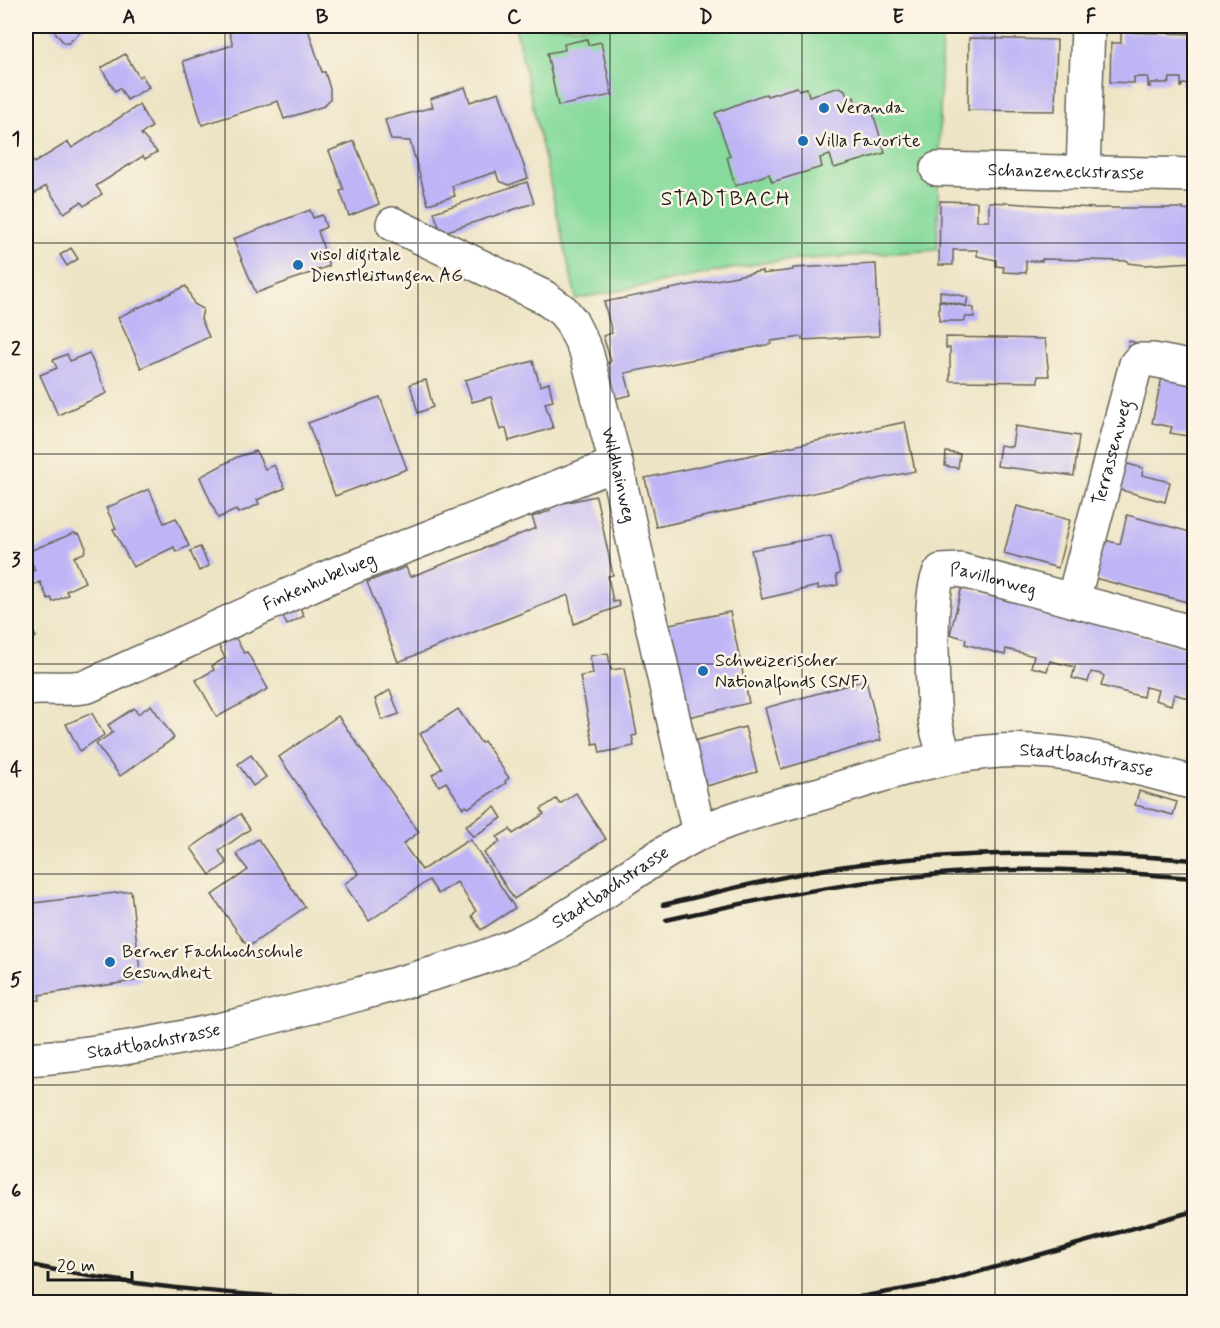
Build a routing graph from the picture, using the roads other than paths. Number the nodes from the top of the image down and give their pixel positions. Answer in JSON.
{"nodes":[{"id":1,"x":1088,"y":26,"type":"edge"},
{"id":2,"x":937,"y":169,"type":"dead end"},
{"id":3,"x":1083,"y":172,"type":"junction"},
{"id":4,"x":1194,"y":175,"type":"edge"},
{"id":5,"x":393,"y":224,"type":"dead end"},
{"id":6,"x":1194,"y":368,"type":"edge"},
{"id":7,"x":616,"y":464,"type":"junction"},
{"id":8,"x":1073,"y":600,"type":"junction"},
{"id":9,"x":1194,"y":633,"type":"edge"},
{"id":10,"x":26,"y":689,"type":"edge"},
{"id":11,"x":945,"y":758,"type":"junction"},
{"id":12,"x":1194,"y":783,"type":"edge"},
{"id":13,"x":699,"y":833,"type":"junction"},
{"id":14,"x":26,"y":1059,"type":"edge"}],
"edges":[{"from":1,"to":3,"type":"street"},
{"from":2,"to":3,"type":"street","name":"Schanzeneckstrasse"},
{"from":3,"to":4,"type":"street","name":"Schanzeneckstrasse"},
{"from":5,"to":7,"type":"street","name":"Wildhainweg"},
{"from":6,"to":8,"type":"street","name":"Terrassenweg"},
{"from":7,"to":10,"type":"street","name":"Finkenhubelweg"},
{"from":7,"to":13,"type":"street","name":"Wildhainweg"},
{"from":8,"to":9,"type":"street","name":"Pavillonweg"},
{"from":8,"to":11,"type":"street","name":"Pavillonweg"},
{"from":11,"to":12,"type":"street","name":"Stadtbachstrasse"},
{"from":11,"to":13,"type":"street","name":"Stadtbachstrasse"},
{"from":13,"to":14,"type":"street","name":"Stadtbachstrasse"}]}
